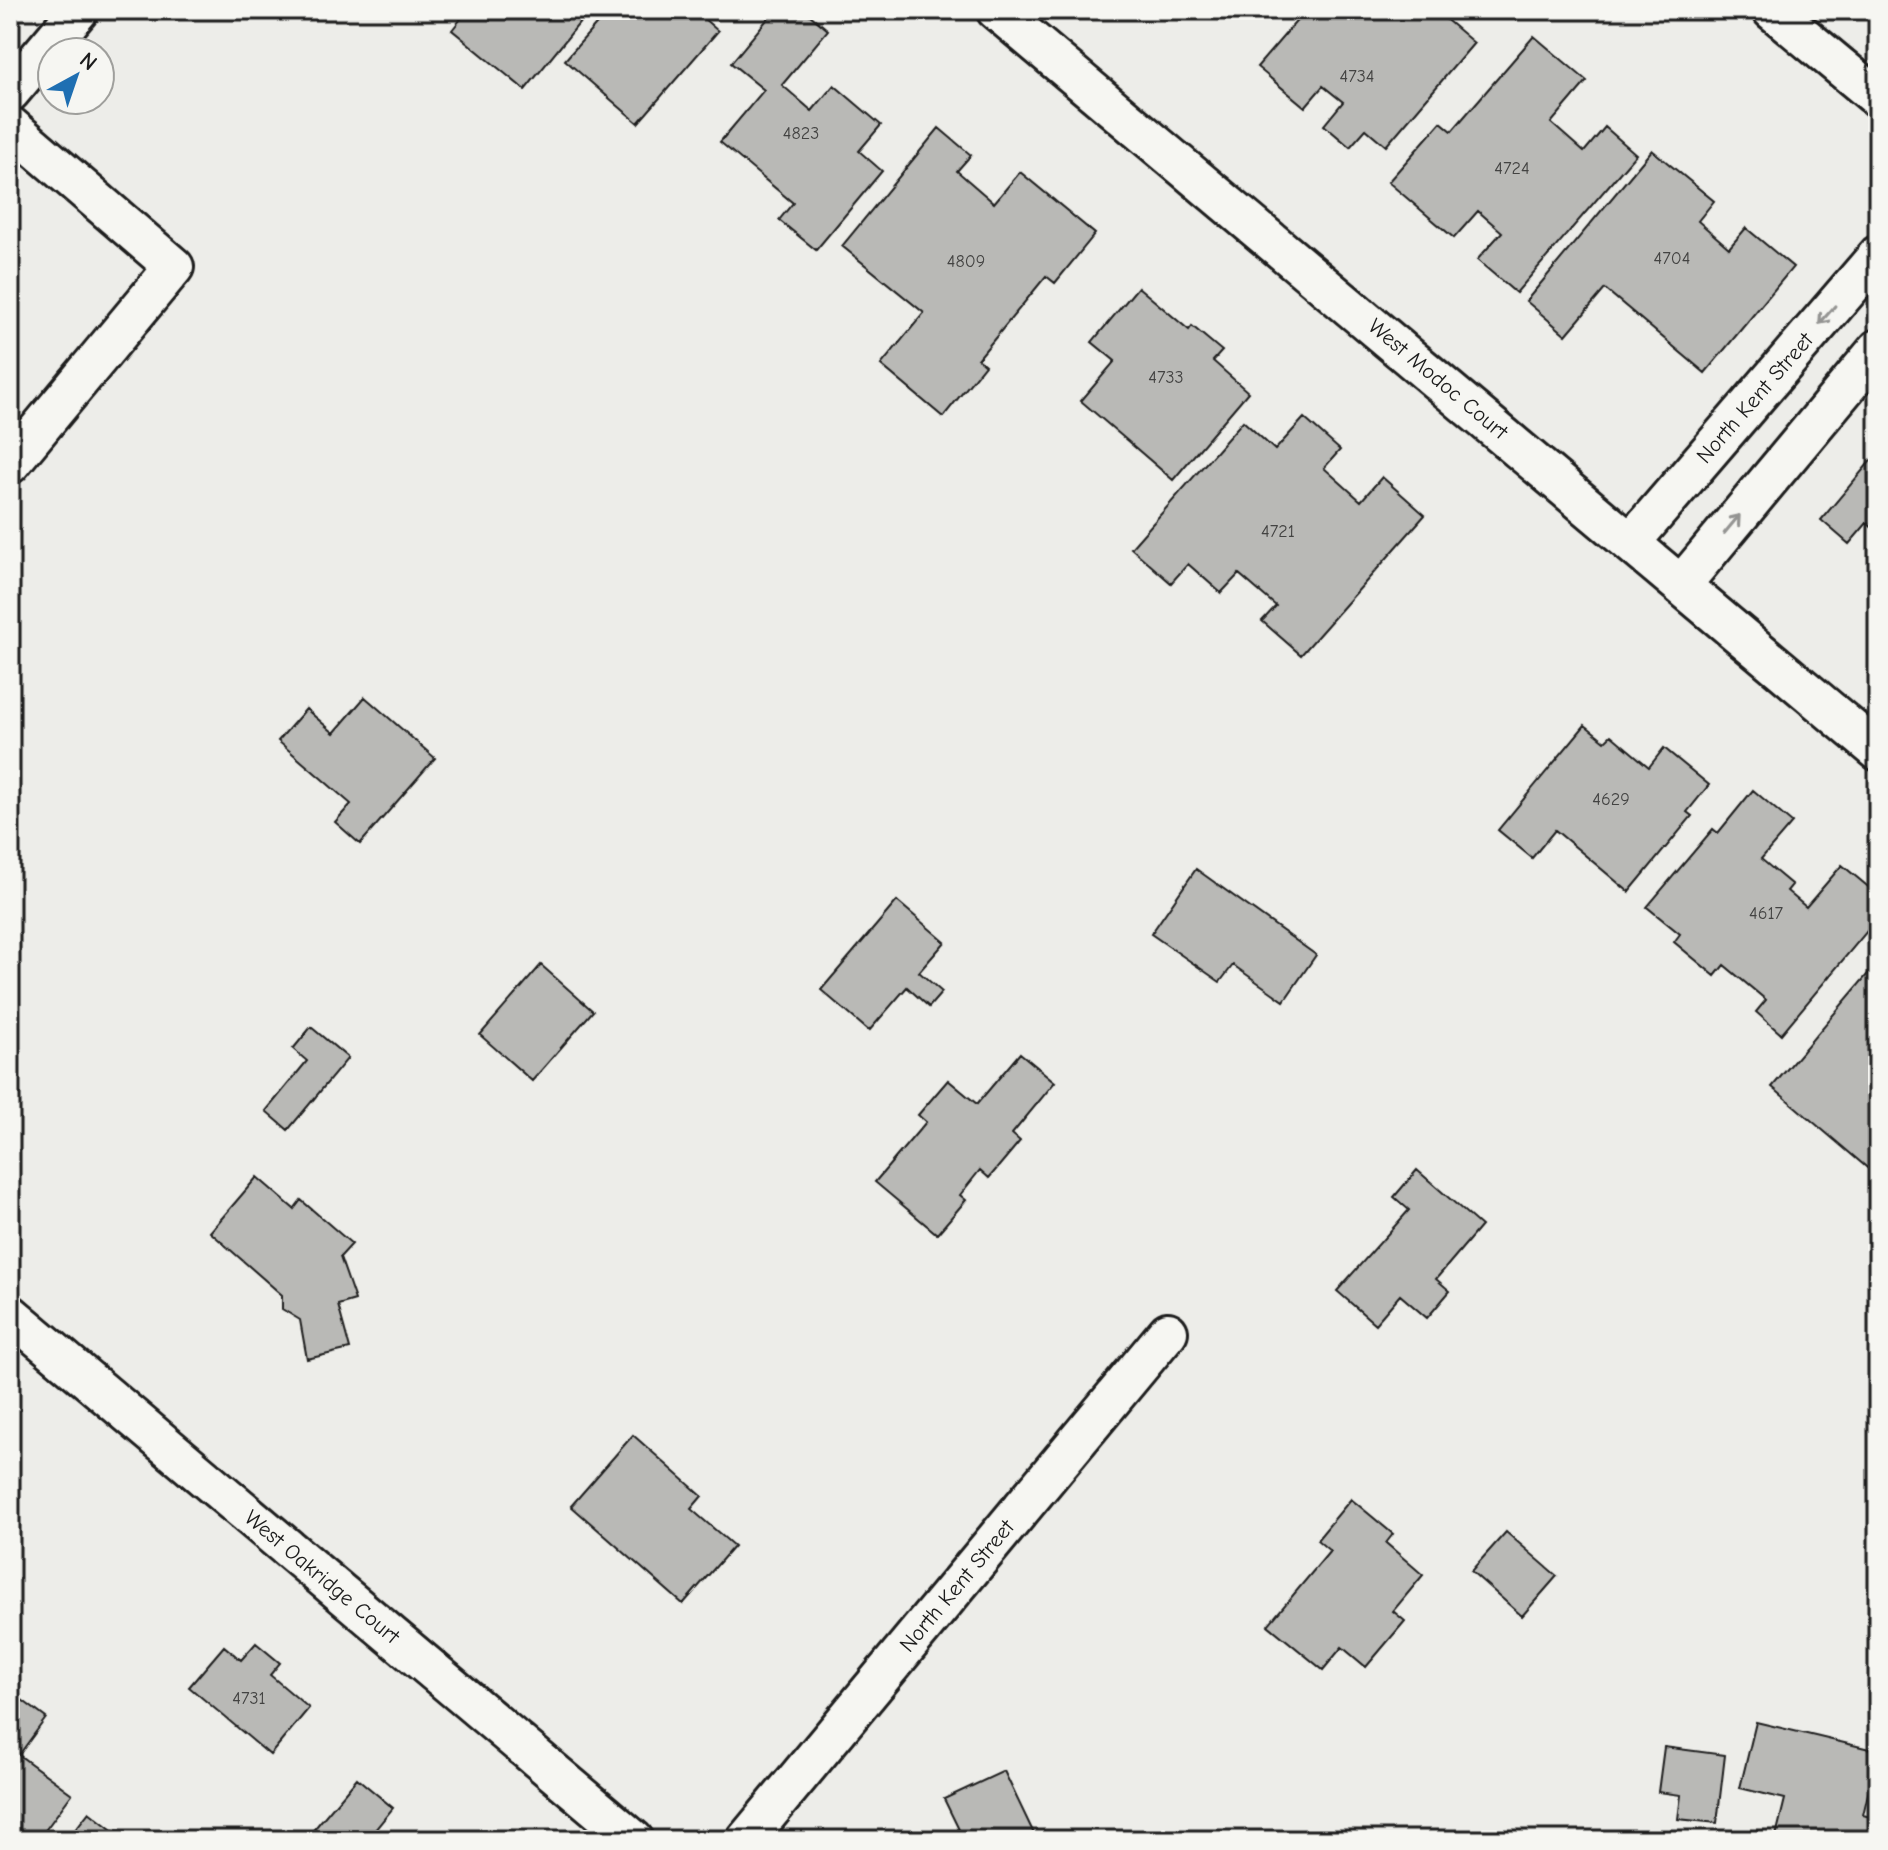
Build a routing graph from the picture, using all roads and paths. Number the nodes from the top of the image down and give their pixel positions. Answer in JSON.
{"nodes":[{"id":1,"x":79,"y":10,"type":"edge"},
{"id":2,"x":996,"y":10,"type":"edge"},
{"id":3,"x":1772,"y":10,"type":"edge"},
{"id":4,"x":10,"y":92,"type":"edge"},
{"id":5,"x":1878,"y":98,"type":"edge"},
{"id":6,"x":10,"y":126,"type":"edge"},
{"id":7,"x":1878,"y":255,"type":"edge"},
{"id":8,"x":1878,"y":349,"type":"edge"},
{"id":9,"x":10,"y":464,"type":"edge"},
{"id":10,"x":1632,"y":541,"type":"junction"},
{"id":11,"x":1682,"y":584,"type":"junction"},
{"id":12,"x":1878,"y":751,"type":"edge"},
{"id":13,"x":10,"y":1314,"type":"edge"},
{"id":14,"x":1168,"y":1332,"type":"dead end"},
{"id":15,"x":634,"y":1840,"type":"edge"},
{"id":16,"x":746,"y":1840,"type":"edge"}],
"edges":[{"from":1,"to":4,"type":"street"},
{"from":2,"to":10,"type":"street","name":"West Modoc Court"},
{"from":3,"to":5,"type":"street"},
{"from":6,"to":9,"type":"street"},
{"from":7,"to":10,"type":"street","name":"North Kent Street","one_way":true},
{"from":11,"to":8,"type":"street","one_way":true},
{"from":10,"to":11,"type":"street","name":"West Modoc Court"},
{"from":11,"to":12,"type":"street","name":"West Modoc Court"},
{"from":13,"to":15,"type":"street","name":"West Oakridge Court"},
{"from":14,"to":16,"type":"street","name":"North Kent Street"}]}
